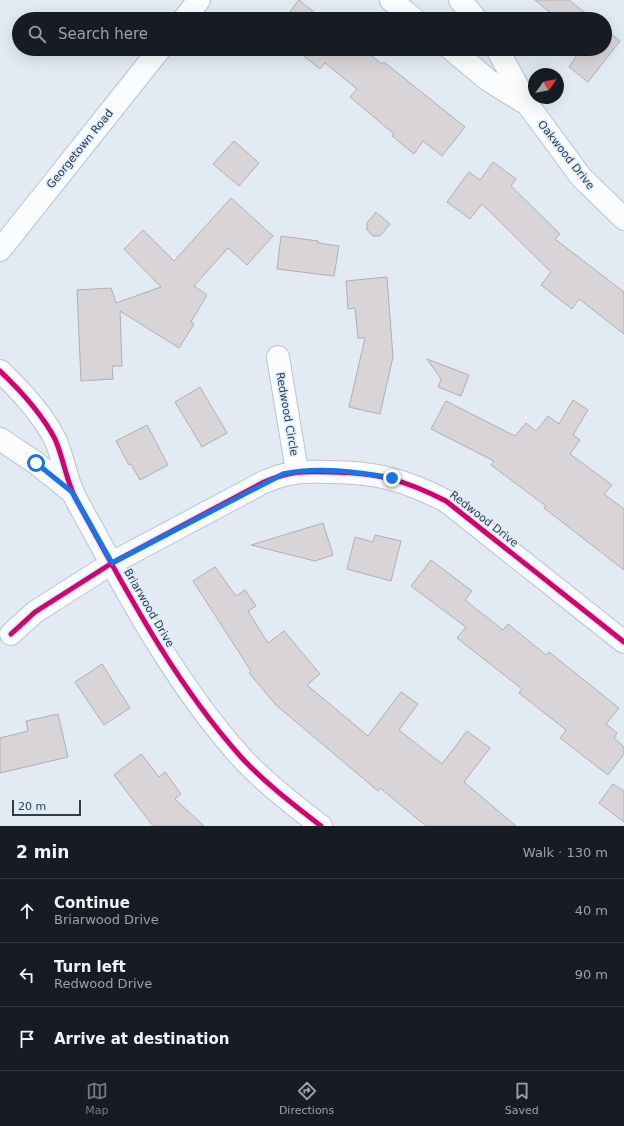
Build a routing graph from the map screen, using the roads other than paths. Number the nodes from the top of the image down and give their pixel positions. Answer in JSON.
{"nodes":[{"id":1,"x":199,"y":0,"type":"edge"},
{"id":2,"x":391,"y":0,"type":"edge"},
{"id":3,"x":460,"y":0,"type":"edge"},
{"id":4,"x":190,"y":12,"type":"edge"},
{"id":5,"x":406,"y":12,"type":"edge"},
{"id":6,"x":470,"y":12,"type":"edge"},
{"id":7,"x":154,"y":56,"type":"edge"},
{"id":8,"x":459,"y":56,"type":"edge"},
{"id":9,"x":501,"y":56,"type":"edge"},
{"id":10,"x":528,"y":105,"type":"junction"},
{"id":11,"x":624,"y":219,"type":"edge"},
{"id":12,"x":0,"y":250,"type":"edge"},
{"id":13,"x":278,"y":357,"type":"dead end"},
{"id":14,"x":0,"y":371,"type":"edge"},
{"id":15,"x":0,"y":439,"type":"edge"},
{"id":16,"x":297,"y":471,"type":"junction"},
{"id":17,"x":72,"y":492,"type":"junction"},
{"id":18,"x":112,"y":563,"type":"junction"},
{"id":19,"x":11,"y":634,"type":"dead end"},
{"id":20,"x":624,"y":642,"type":"edge"},
{"id":21,"x":321,"y":826,"type":"edge"}],
"edges":[{"from":1,"to":4,"type":"street"},
{"from":2,"to":5,"type":"street"},
{"from":3,"to":6,"type":"street"},
{"from":7,"to":12,"type":"street","name":"Georgetown Road"},
{"from":8,"to":10,"type":"street","name":"Oakwood Drive"},
{"from":9,"to":10,"type":"street","name":"Oakwood Drive"},
{"from":10,"to":11,"type":"street","name":"Oakwood Drive"},
{"from":13,"to":16,"type":"street","name":"Redwood Circle"},
{"from":14,"to":17,"type":"street","name":"Briarwood Drive"},
{"from":15,"to":17,"type":"street","name":"Briarwood Drive"},
{"from":16,"to":18,"type":"street","name":"Redwood Drive"},
{"from":16,"to":20,"type":"street","name":"Redwood Drive"},
{"from":17,"to":18,"type":"street","name":"Briarwood Drive"},
{"from":18,"to":19,"type":"street","name":"Redwood Drive"},
{"from":18,"to":21,"type":"street","name":"Briarwood Drive"}]}
